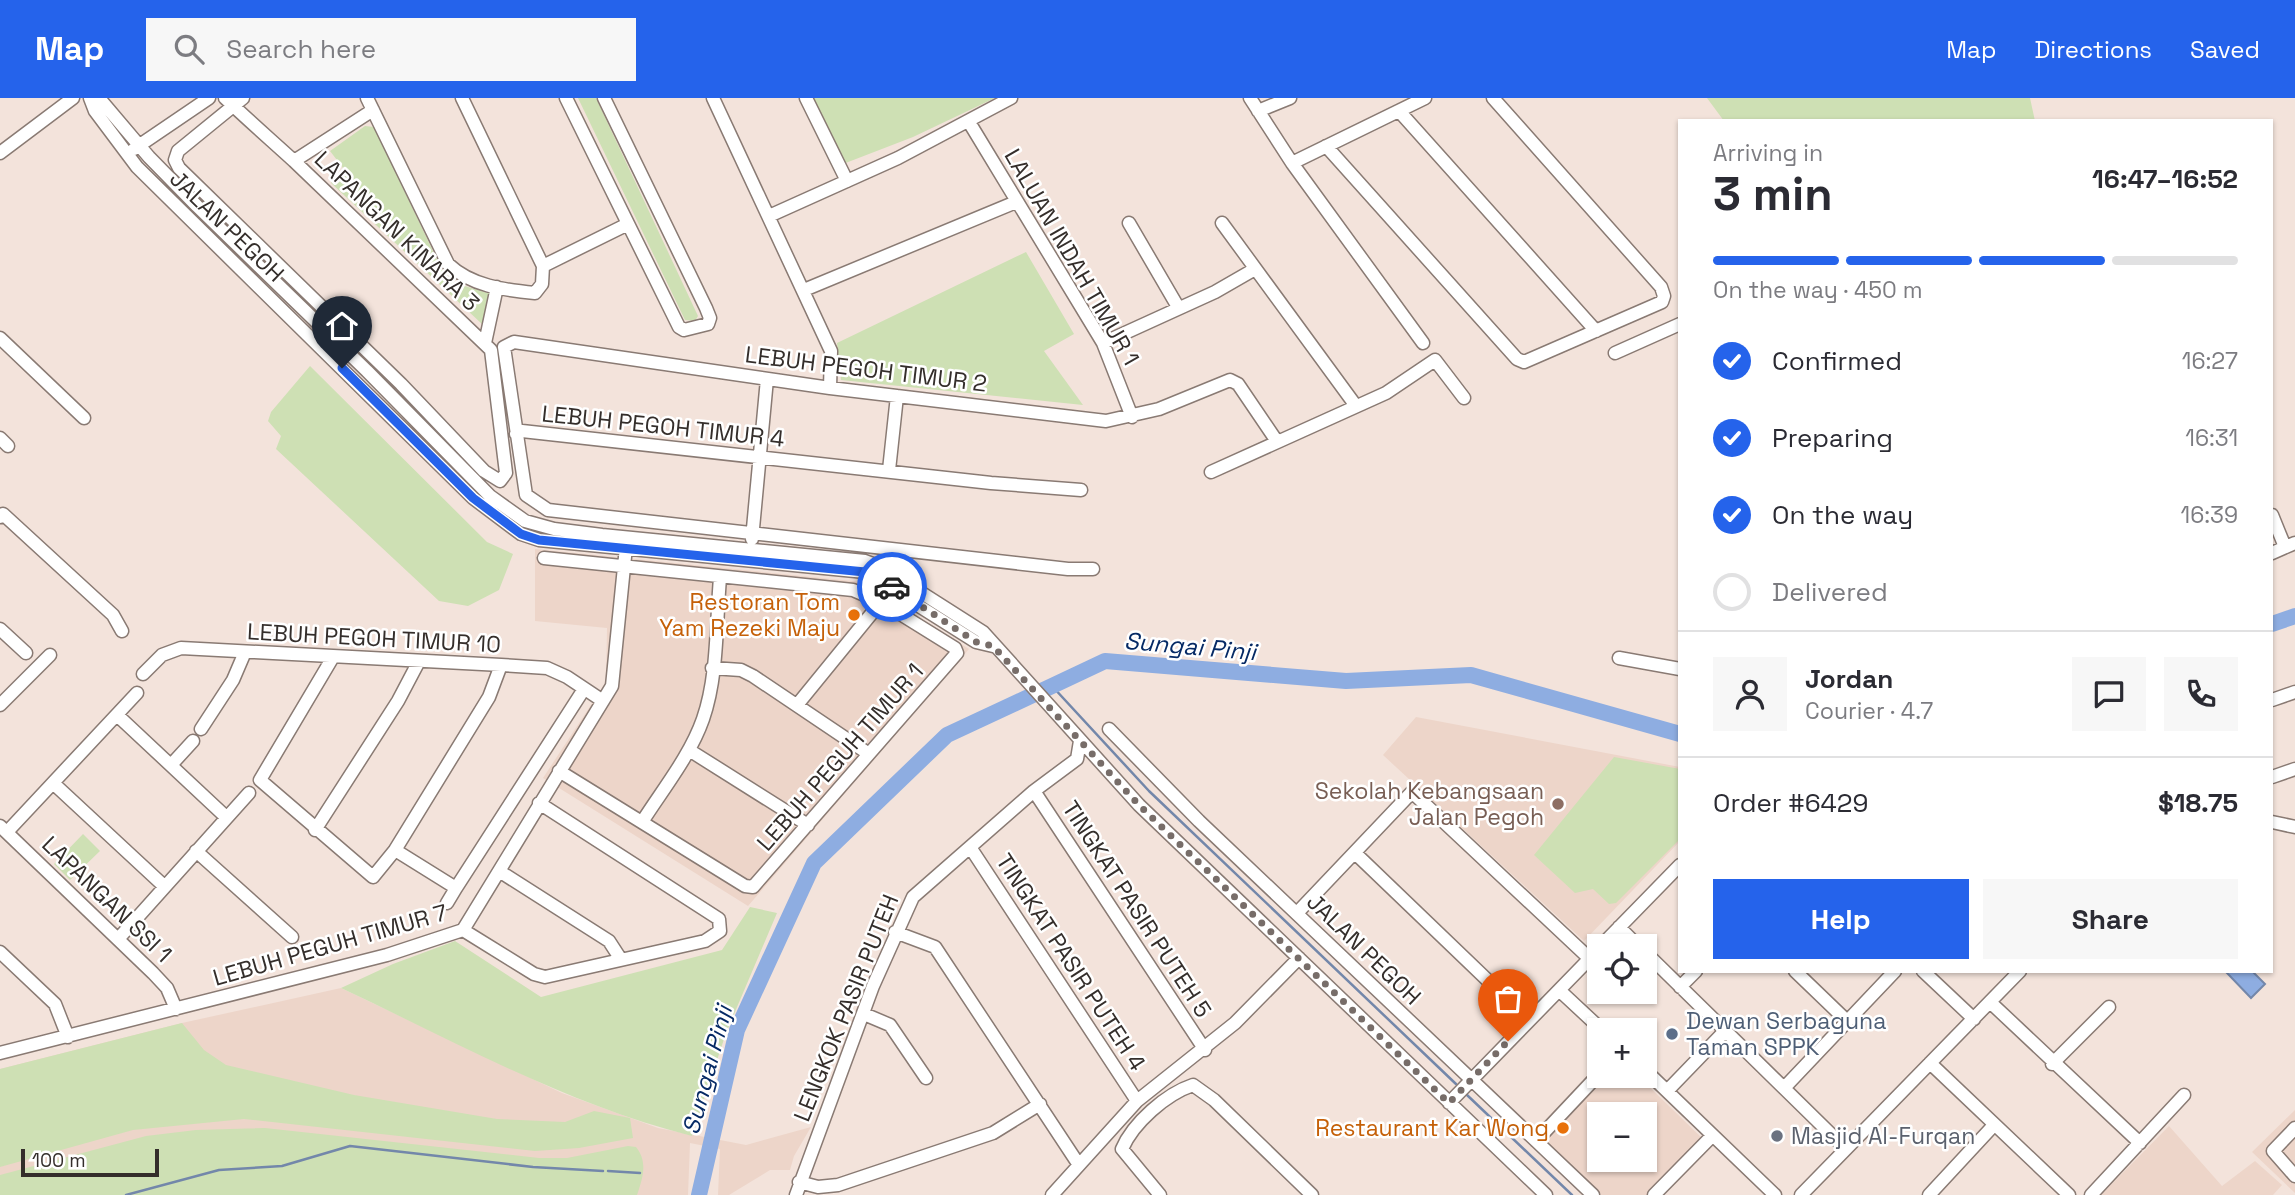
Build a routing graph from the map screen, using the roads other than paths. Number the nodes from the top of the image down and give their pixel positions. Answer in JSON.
{"nodes":[{"id":1,"x":73,"y":98,"type":"edge"},
{"id":2,"x":90,"y":98,"type":"edge"},
{"id":3,"x":99,"y":98,"type":"edge"},
{"id":4,"x":209,"y":98,"type":"edge"},
{"id":5,"x":462,"y":98,"type":"edge"},
{"id":6,"x":566,"y":98,"type":"edge"},
{"id":7,"x":604,"y":98,"type":"edge"},
{"id":8,"x":713,"y":98,"type":"edge"},
{"id":9,"x":806,"y":98,"type":"edge"},
{"id":10,"x":1011,"y":98,"type":"edge"},
{"id":11,"x":1250,"y":98,"type":"edge"},
{"id":12,"x":1425,"y":98,"type":"edge"},
{"id":13,"x":1493,"y":98,"type":"edge"},
{"id":14,"x":1282,"y":100,"type":"edge"},
{"id":15,"x":234,"y":101,"type":"edge"},
{"id":16,"x":370,"y":104,"type":"edge"},
{"id":17,"x":1258,"y":111,"type":"junction"},
{"id":18,"x":1399,"y":111,"type":"junction"},
{"id":19,"x":969,"y":122,"type":"junction"},
{"id":20,"x":140,"y":145,"type":"junction"},
{"id":21,"x":1326,"y":146,"type":"junction"},
{"id":22,"x":0,"y":153,"type":"edge"},
{"id":23,"x":127,"y":153,"type":"junction"},
{"id":24,"x":294,"y":161,"type":"junction"},
{"id":25,"x":1292,"y":163,"type":"junction"},
{"id":26,"x":847,"y":181,"type":"junction"},
{"id":27,"x":1016,"y":202,"type":"junction"},
{"id":28,"x":769,"y":216,"type":"junction"},
{"id":29,"x":1129,"y":223,"type":"dead end"},
{"id":30,"x":1222,"y":223,"type":"dead end"},
{"id":31,"x":628,"y":224,"type":"junction"},
{"id":32,"x":542,"y":266,"type":"junction"},
{"id":33,"x":1255,"y":269,"type":"junction"},
{"id":34,"x":497,"y":287,"type":"junction"},
{"id":35,"x":804,"y":290,"type":"junction"},
{"id":36,"x":1178,"y":307,"type":"junction"},
{"id":37,"x":1678,"y":325,"type":"edge"},
{"id":38,"x":1596,"y":331,"type":"junction"},
{"id":39,"x":0,"y":338,"type":"edge"},
{"id":40,"x":485,"y":343,"type":"junction"},
{"id":41,"x":1103,"y":343,"type":"junction"},
{"id":42,"x":1423,"y":343,"type":"dead end"},
{"id":43,"x":1615,"y":353,"type":"dead end"},
{"id":44,"x":767,"y":379,"type":"junction"},
{"id":45,"x":830,"y":388,"type":"junction"},
{"id":46,"x":897,"y":396,"type":"junction"},
{"id":47,"x":1464,"y":398,"type":"dead end"},
{"id":48,"x":1356,"y":406,"type":"junction"},
{"id":49,"x":1132,"y":417,"type":"junction"},
{"id":50,"x":85,"y":418,"type":"dead end"},
{"id":51,"x":516,"y":434,"type":"junction"},
{"id":52,"x":1276,"y":440,"type":"junction"},
{"id":53,"x":760,"y":458,"type":"junction"},
{"id":54,"x":889,"y":470,"type":"junction"},
{"id":55,"x":1211,"y":472,"type":"dead end"},
{"id":56,"x":1081,"y":490,"type":"dead end"},
{"id":57,"x":2,"y":516,"type":"edge"},
{"id":58,"x":2273,"y":517,"type":"edge"},
{"id":59,"x":752,"y":533,"type":"junction"},
{"id":60,"x":603,"y":535,"type":"junction"},
{"id":61,"x":647,"y":540,"type":"junction"},
{"id":62,"x":2290,"y":545,"type":"edge"},
{"id":63,"x":626,"y":547,"type":"junction"},
{"id":64,"x":750,"y":550,"type":"junction"},
{"id":65,"x":2273,"y":553,"type":"edge"},
{"id":66,"x":544,"y":558,"type":"dead end"},
{"id":67,"x":726,"y":559,"type":"junction"},
{"id":68,"x":778,"y":564,"type":"junction"},
{"id":69,"x":624,"y":567,"type":"junction"},
{"id":70,"x":1093,"y":569,"type":"dead end"},
{"id":71,"x":720,"y":578,"type":"junction"},
{"id":72,"x":881,"y":601,"type":"junction"},
{"id":73,"x":0,"y":629,"type":"edge"},
{"id":74,"x":122,"y":631,"type":"dead end"},
{"id":75,"x":993,"y":646,"type":"junction"},
{"id":76,"x":245,"y":652,"type":"junction"},
{"id":77,"x":26,"y":653,"type":"dead end"},
{"id":78,"x":50,"y":655,"type":"dead end"},
{"id":79,"x":333,"y":657,"type":"junction"},
{"id":80,"x":1619,"y":658,"type":"dead end"},
{"id":81,"x":418,"y":663,"type":"junction"},
{"id":82,"x":501,"y":665,"type":"junction"},
{"id":83,"x":712,"y":668,"type":"junction"},
{"id":84,"x":1678,"y":669,"type":"edge"},
{"id":85,"x":143,"y":674,"type":"dead end"},
{"id":86,"x":584,"y":689,"type":"junction"},
{"id":87,"x":2295,"y":692,"type":"edge"},
{"id":88,"x":137,"y":693,"type":"dead end"},
{"id":89,"x":2273,"y":700,"type":"edge"},
{"id":90,"x":603,"y":701,"type":"junction"},
{"id":91,"x":0,"y":705,"type":"edge"},
{"id":92,"x":797,"y":705,"type":"junction"},
{"id":93,"x":117,"y":715,"type":"junction"},
{"id":94,"x":201,"y":729,"type":"dead end"},
{"id":95,"x":1109,"y":729,"type":"dead end"},
{"id":96,"x":1079,"y":740,"type":"junction"},
{"id":97,"x":192,"y":741,"type":"dead end"},
{"id":98,"x":689,"y":750,"type":"junction"},
{"id":99,"x":869,"y":754,"type":"junction"},
{"id":100,"x":1077,"y":759,"type":"junction"},
{"id":101,"x":1097,"y":760,"type":"junction"},
{"id":102,"x":171,"y":765,"type":"junction"},
{"id":103,"x":2295,"y":769,"type":"edge"},
{"id":104,"x":559,"y":771,"type":"junction"},
{"id":105,"x":2273,"y":777,"type":"edge"},
{"id":106,"x":53,"y":783,"type":"junction"},
{"id":107,"x":1034,"y":792,"type":"junction"},
{"id":108,"x":249,"y":793,"type":"dead end"},
{"id":109,"x":539,"y":803,"type":"junction"},
{"id":110,"x":226,"y":817,"type":"junction"},
{"id":111,"x":642,"y":822,"type":"junction"},
{"id":112,"x":2273,"y":822,"type":"edge"},
{"id":113,"x":808,"y":825,"type":"junction"},
{"id":114,"x":2295,"y":827,"type":"edge"},
{"id":115,"x":4,"y":829,"type":"edge"},
{"id":116,"x":315,"y":830,"type":"junction"},
{"id":117,"x":970,"y":847,"type":"junction"},
{"id":118,"x":395,"y":850,"type":"junction"},
{"id":119,"x":195,"y":851,"type":"junction"},
{"id":120,"x":1355,"y":853,"type":"junction"},
{"id":121,"x":1678,"y":867,"type":"edge"},
{"id":122,"x":499,"y":871,"type":"junction"},
{"id":123,"x":164,"y":886,"type":"junction"},
{"id":124,"x":456,"y":888,"type":"junction"},
{"id":125,"x":447,"y":903,"type":"dead end"},
{"id":126,"x":1297,"y":913,"type":"junction"},
{"id":127,"x":1619,"y":927,"type":"junction"},
{"id":128,"x":463,"y":930,"type":"junction"},
{"id":129,"x":895,"y":932,"type":"junction"},
{"id":130,"x":1612,"y":934,"type":"edge"},
{"id":131,"x":1626,"y":934,"type":"edge"},
{"id":132,"x":292,"y":937,"type":"dead end"},
{"id":133,"x":119,"y":938,"type":"junction"},
{"id":134,"x":0,"y":952,"type":"edge"},
{"id":135,"x":1587,"y":956,"type":"edge"},
{"id":136,"x":620,"y":958,"type":"junction"},
{"id":137,"x":1299,"y":958,"type":"junction"},
{"id":138,"x":1587,"y":960,"type":"edge"},
{"id":139,"x":1657,"y":964,"type":"edge"},
{"id":140,"x":1694,"y":973,"type":"edge"},
{"id":141,"x":1797,"y":973,"type":"edge"},
{"id":142,"x":1893,"y":973,"type":"edge"},
{"id":143,"x":1925,"y":973,"type":"edge"},
{"id":144,"x":2018,"y":973,"type":"edge"},
{"id":145,"x":1680,"y":987,"type":"junction"},
{"id":146,"x":1559,"y":990,"type":"junction"},
{"id":147,"x":1990,"y":1002,"type":"junction"},
{"id":148,"x":2109,"y":1007,"type":"dead end"},
{"id":149,"x":176,"y":1009,"type":"junction"},
{"id":150,"x":864,"y":1014,"type":"junction"},
{"id":151,"x":1589,"y":1018,"type":"edge"},
{"id":152,"x":1974,"y":1019,"type":"junction"},
{"id":153,"x":1529,"y":1020,"type":"junction"},
{"id":154,"x":1847,"y":1021,"type":"junction"},
{"id":155,"x":1724,"y":1031,"type":"junction"},
{"id":156,"x":68,"y":1037,"type":"junction"},
{"id":157,"x":1205,"y":1049,"type":"junction"},
{"id":158,"x":0,"y":1053,"type":"edge"},
{"id":159,"x":1930,"y":1063,"type":"junction"},
{"id":160,"x":2053,"y":1064,"type":"junction"},
{"id":161,"x":926,"y":1078,"type":"dead end"},
{"id":162,"x":1470,"y":1080,"type":"junction"},
{"id":163,"x":1657,"y":1081,"type":"edge"},
{"id":164,"x":1587,"y":1087,"type":"edge"},
{"id":165,"x":1784,"y":1088,"type":"junction"},
{"id":166,"x":1667,"y":1091,"type":"junction"},
{"id":167,"x":2185,"y":1095,"type":"dead end"},
{"id":168,"x":1137,"y":1101,"type":"junction"},
{"id":169,"x":1449,"y":1103,"type":"junction"},
{"id":170,"x":1040,"y":1104,"type":"junction"},
{"id":171,"x":1994,"y":1125,"type":"junction"},
{"id":172,"x":2295,"y":1128,"type":"edge"},
{"id":173,"x":1712,"y":1136,"type":"junction"},
{"id":174,"x":1536,"y":1140,"type":"junction"},
{"id":175,"x":2140,"y":1143,"type":"junction"},
{"id":176,"x":1846,"y":1149,"type":"junction"},
{"id":177,"x":1079,"y":1165,"type":"junction"},
{"id":178,"x":2295,"y":1176,"type":"edge"},
{"id":179,"x":797,"y":1188,"type":"edge"},
{"id":180,"x":1156,"y":1191,"type":"edge"},
{"id":181,"x":1937,"y":1193,"type":"edge"},
{"id":182,"x":1052,"y":1195,"type":"edge"},
{"id":183,"x":1142,"y":1195,"type":"edge"},
{"id":184,"x":1312,"y":1195,"type":"edge"},
{"id":185,"x":1546,"y":1195,"type":"edge"},
{"id":186,"x":1593,"y":1195,"type":"edge"},
{"id":187,"x":1654,"y":1195,"type":"edge"},
{"id":188,"x":1775,"y":1195,"type":"edge"},
{"id":189,"x":1801,"y":1195,"type":"edge"},
{"id":190,"x":2069,"y":1195,"type":"edge"},
{"id":191,"x":2091,"y":1195,"type":"edge"}],
"edges":[{"from":1,"to":22,"type":"street"},
{"from":2,"to":23,"type":"street","name":"JALAN PEGOH"},
{"from":3,"to":20,"type":"street"},
{"from":4,"to":20,"type":"street"},
{"from":5,"to":32,"type":"street"},
{"from":6,"to":31,"type":"street"},
{"from":7,"to":31,"type":"street"},
{"from":8,"to":28,"type":"street"},
{"from":9,"to":26,"type":"street"},
{"from":10,"to":19,"type":"street"},
{"from":11,"to":17,"type":"street"},
{"from":12,"to":18,"type":"street"},
{"from":13,"to":38,"type":"street"},
{"from":14,"to":17,"type":"street"},
{"from":15,"to":24,"type":"street","name":"LAPANGAN KINARA 3"},
{"from":15,"to":40,"type":"street","name":"LAPANGAN KINARA 3"},
{"from":16,"to":24,"type":"street"},
{"from":16,"to":34,"type":"street"},
{"from":17,"to":25,"type":"street"},
{"from":18,"to":21,"type":"street"},
{"from":18,"to":38,"type":"street"},
{"from":19,"to":26,"type":"street"},
{"from":19,"to":27,"type":"street","name":"LALUAN INDAH TIMUR 1"},
{"from":20,"to":23,"type":"street"},
{"from":20,"to":60,"type":"street"},
{"from":21,"to":25,"type":"street"},
{"from":21,"to":38,"type":"street"},
{"from":23,"to":63,"type":"street","name":"JALAN PEGOH"},
{"from":24,"to":40,"type":"street","name":"LAPANGAN KINARA 3"},
{"from":25,"to":42,"type":"street"},
{"from":26,"to":28,"type":"street"},
{"from":27,"to":35,"type":"street"},
{"from":27,"to":41,"type":"street","name":"LALUAN INDAH TIMUR 1"},
{"from":28,"to":35,"type":"street"},
{"from":29,"to":36,"type":"street"},
{"from":30,"to":33,"type":"street"},
{"from":31,"to":32,"type":"street"},
{"from":32,"to":34,"type":"street"},
{"from":33,"to":36,"type":"street"},
{"from":33,"to":48,"type":"street"},
{"from":34,"to":40,"type":"street"},
{"from":35,"to":45,"type":"street"},
{"from":36,"to":41,"type":"street"},
{"from":37,"to":43,"type":"street"},
{"from":39,"to":50,"type":"street"},
{"from":41,"to":49,"type":"street","name":"LALUAN INDAH TIMUR 1"},
{"from":44,"to":45,"type":"street","name":"LEBUH PEGOH TIMUR 2"},
{"from":44,"to":51,"type":"street","name":"LEBUH PEGOH TIMUR 2"},
{"from":44,"to":53,"type":"street"},
{"from":45,"to":46,"type":"street","name":"LEBUH PEGOH TIMUR 2"},
{"from":46,"to":49,"type":"street","name":"LEBUH PEGOH TIMUR 2"},
{"from":46,"to":54,"type":"street"},
{"from":47,"to":48,"type":"street"},
{"from":48,"to":52,"type":"street"},
{"from":49,"to":52,"type":"street","name":"LEBUH PEGOH TIMUR 2"},
{"from":51,"to":53,"type":"street","name":"LEBUH PEGOH TIMUR 4"},
{"from":51,"to":59,"type":"street","name":"LEBUH PEGOH TIMUR 4"},
{"from":52,"to":55,"type":"street"},
{"from":53,"to":54,"type":"street","name":"LEBUH PEGOH TIMUR 4"},
{"from":53,"to":59,"type":"street"},
{"from":54,"to":56,"type":"street","name":"LEBUH PEGOH TIMUR 4"},
{"from":57,"to":74,"type":"street"},
{"from":58,"to":62,"type":"street"},
{"from":59,"to":64,"type":"street"},
{"from":59,"to":70,"type":"street","name":"LEBUH PEGOH TIMUR 4"},
{"from":60,"to":61,"type":"street"},
{"from":60,"to":63,"type":"street"},
{"from":61,"to":63,"type":"street"},
{"from":61,"to":64,"type":"street"},
{"from":62,"to":65,"type":"street"},
{"from":63,"to":67,"type":"street","name":"JALAN PEGOH"},
{"from":63,"to":69,"type":"street","name":"LEBUH PEGUH TIMUR 7"},
{"from":64,"to":67,"type":"street"},
{"from":64,"to":68,"type":"street"},
{"from":64,"to":75,"type":"street"},
{"from":66,"to":69,"type":"street"},
{"from":67,"to":68,"type":"street","name":"JALAN PEGOH"},
{"from":68,"to":75,"type":"street","name":"JALAN PEGOH"},
{"from":69,"to":71,"type":"street"},
{"from":69,"to":90,"type":"street","name":"LEBUH PEGUH TIMUR 7"},
{"from":71,"to":72,"type":"street"},
{"from":71,"to":83,"type":"street"},
{"from":72,"to":92,"type":"street"},
{"from":72,"to":99,"type":"street","name":"LEBUH PEGUH TIMUR 1"},
{"from":73,"to":77,"type":"street"},
{"from":75,"to":96,"type":"street","name":"JALAN PEGOH"},
{"from":76,"to":79,"type":"street","name":"LEBUH PEGOH TIMUR 10"},
{"from":76,"to":85,"type":"street","name":"LEBUH PEGOH TIMUR 10"},
{"from":76,"to":94,"type":"street"},
{"from":78,"to":91,"type":"street"},
{"from":79,"to":81,"type":"street","name":"LEBUH PEGOH TIMUR 10"},
{"from":79,"to":116,"type":"street"},
{"from":80,"to":84,"type":"street"},
{"from":81,"to":82,"type":"street","name":"LEBUH PEGOH TIMUR 10"},
{"from":81,"to":116,"type":"street"},
{"from":82,"to":86,"type":"street","name":"LEBUH PEGOH TIMUR 10"},
{"from":82,"to":118,"type":"street"},
{"from":83,"to":92,"type":"street"},
{"from":83,"to":98,"type":"street"},
{"from":86,"to":90,"type":"street","name":"LEBUH PEGOH TIMUR 10"},
{"from":86,"to":124,"type":"street"},
{"from":87,"to":89,"type":"street"},
{"from":88,"to":93,"type":"street"},
{"from":90,"to":104,"type":"street","name":"LEBUH PEGUH TIMUR 7"},
{"from":92,"to":99,"type":"street"},
{"from":93,"to":102,"type":"street"},
{"from":93,"to":106,"type":"street"},
{"from":95,"to":126,"type":"street","name":"JALAN PEGOH"},
{"from":96,"to":100,"type":"street"},
{"from":96,"to":101,"type":"street","name":"JALAN PEGOH"},
{"from":97,"to":102,"type":"street"},
{"from":98,"to":111,"type":"street"},
{"from":98,"to":113,"type":"street"},
{"from":99,"to":113,"type":"street","name":"LEBUH PEGUH TIMUR 1"},
{"from":100,"to":101,"type":"street"},
{"from":100,"to":107,"type":"street","name":"LENGKOK PASIR PUTEH"},
{"from":101,"to":137,"type":"street","name":"JALAN PEGOH"},
{"from":102,"to":110,"type":"street"},
{"from":103,"to":105,"type":"street"},
{"from":104,"to":109,"type":"street","name":"LEBUH PEGUH TIMUR 7"},
{"from":104,"to":111,"type":"street"},
{"from":106,"to":115,"type":"street"},
{"from":106,"to":123,"type":"street"},
{"from":107,"to":117,"type":"street","name":"LENGKOK PASIR PUTEH"},
{"from":107,"to":157,"type":"street","name":"TINGKAT PASIR PUTEH 5"},
{"from":108,"to":110,"type":"street"},
{"from":109,"to":122,"type":"street","name":"LEBUH PEGUH TIMUR 7"},
{"from":109,"to":136,"type":"street"},
{"from":110,"to":119,"type":"street"},
{"from":111,"to":113,"type":"street","name":"LEBUH PEGUH TIMUR 1"},
{"from":112,"to":114,"type":"street"},
{"from":115,"to":133,"type":"street","name":"LAPANGAN SSI 1"},
{"from":116,"to":118,"type":"street"},
{"from":117,"to":129,"type":"street","name":"LENGKOK PASIR PUTEH"},
{"from":117,"to":168,"type":"street","name":"TINGKAT PASIR PUTEH 4"},
{"from":118,"to":124,"type":"street"},
{"from":119,"to":123,"type":"street"},
{"from":119,"to":132,"type":"street"},
{"from":120,"to":126,"type":"street"},
{"from":120,"to":135,"type":"street"},
{"from":120,"to":153,"type":"street"},
{"from":121,"to":127,"type":"street"},
{"from":122,"to":128,"type":"street","name":"LEBUH PEGUH TIMUR 7"},
{"from":122,"to":136,"type":"street"},
{"from":123,"to":133,"type":"street"},
{"from":124,"to":125,"type":"street"},
{"from":126,"to":162,"type":"street","name":"JALAN PEGOH"},
{"from":127,"to":130,"type":"street"},
{"from":127,"to":131,"type":"street"},
{"from":128,"to":136,"type":"street"},
{"from":128,"to":149,"type":"street","name":"LEBUH PEGUH TIMUR 7"},
{"from":129,"to":150,"type":"street","name":"LENGKOK PASIR PUTEH"},
{"from":129,"to":170,"type":"street"},
{"from":133,"to":149,"type":"street","name":"LAPANGAN SSI 1"},
{"from":134,"to":156,"type":"street"},
{"from":137,"to":157,"type":"street"},
{"from":137,"to":169,"type":"street","name":"JALAN PEGOH"},
{"from":138,"to":146,"type":"street"},
{"from":139,"to":145,"type":"street"},
{"from":140,"to":145,"type":"street"},
{"from":141,"to":154,"type":"street"},
{"from":142,"to":154,"type":"street"},
{"from":143,"to":152,"type":"street"},
{"from":144,"to":147,"type":"street"},
{"from":145,"to":155,"type":"street"},
{"from":146,"to":151,"type":"street"},
{"from":146,"to":153,"type":"street"},
{"from":147,"to":152,"type":"street"},
{"from":147,"to":160,"type":"street"},
{"from":148,"to":160,"type":"street"},
{"from":149,"to":156,"type":"street","name":"LEBUH PEGUH TIMUR 7"},
{"from":150,"to":161,"type":"street"},
{"from":150,"to":179,"type":"street","name":"LENGKOK PASIR PUTEH"},
{"from":152,"to":159,"type":"street"},
{"from":153,"to":162,"type":"street"},
{"from":154,"to":165,"type":"street"},
{"from":155,"to":165,"type":"street"},
{"from":155,"to":166,"type":"street"},
{"from":156,"to":158,"type":"street","name":"LEBUH PEGUH TIMUR 7"},
{"from":157,"to":168,"type":"street"},
{"from":159,"to":171,"type":"street"},
{"from":159,"to":176,"type":"street"},
{"from":160,"to":175,"type":"street"},
{"from":162,"to":169,"type":"street"},
{"from":162,"to":174,"type":"street","name":"JALAN PEGOH"},
{"from":163,"to":166,"type":"street"},
{"from":164,"to":174,"type":"street"},
{"from":165,"to":176,"type":"street"},
{"from":166,"to":173,"type":"street"},
{"from":167,"to":175,"type":"street"},
{"from":168,"to":177,"type":"street"},
{"from":169,"to":185,"type":"street","name":"JALAN PEGOH"},
{"from":170,"to":177,"type":"street"},
{"from":170,"to":179,"type":"street"},
{"from":171,"to":181,"type":"street"},
{"from":171,"to":190,"type":"street"},
{"from":172,"to":178,"type":"street"},
{"from":173,"to":187,"type":"street"},
{"from":173,"to":188,"type":"street"},
{"from":174,"to":186,"type":"street","name":"JALAN PEGOH"},
{"from":175,"to":191,"type":"street"},
{"from":176,"to":189,"type":"street"},
{"from":177,"to":182,"type":"street"},
{"from":180,"to":183,"type":"street"},
{"from":180,"to":184,"type":"street"}]}
